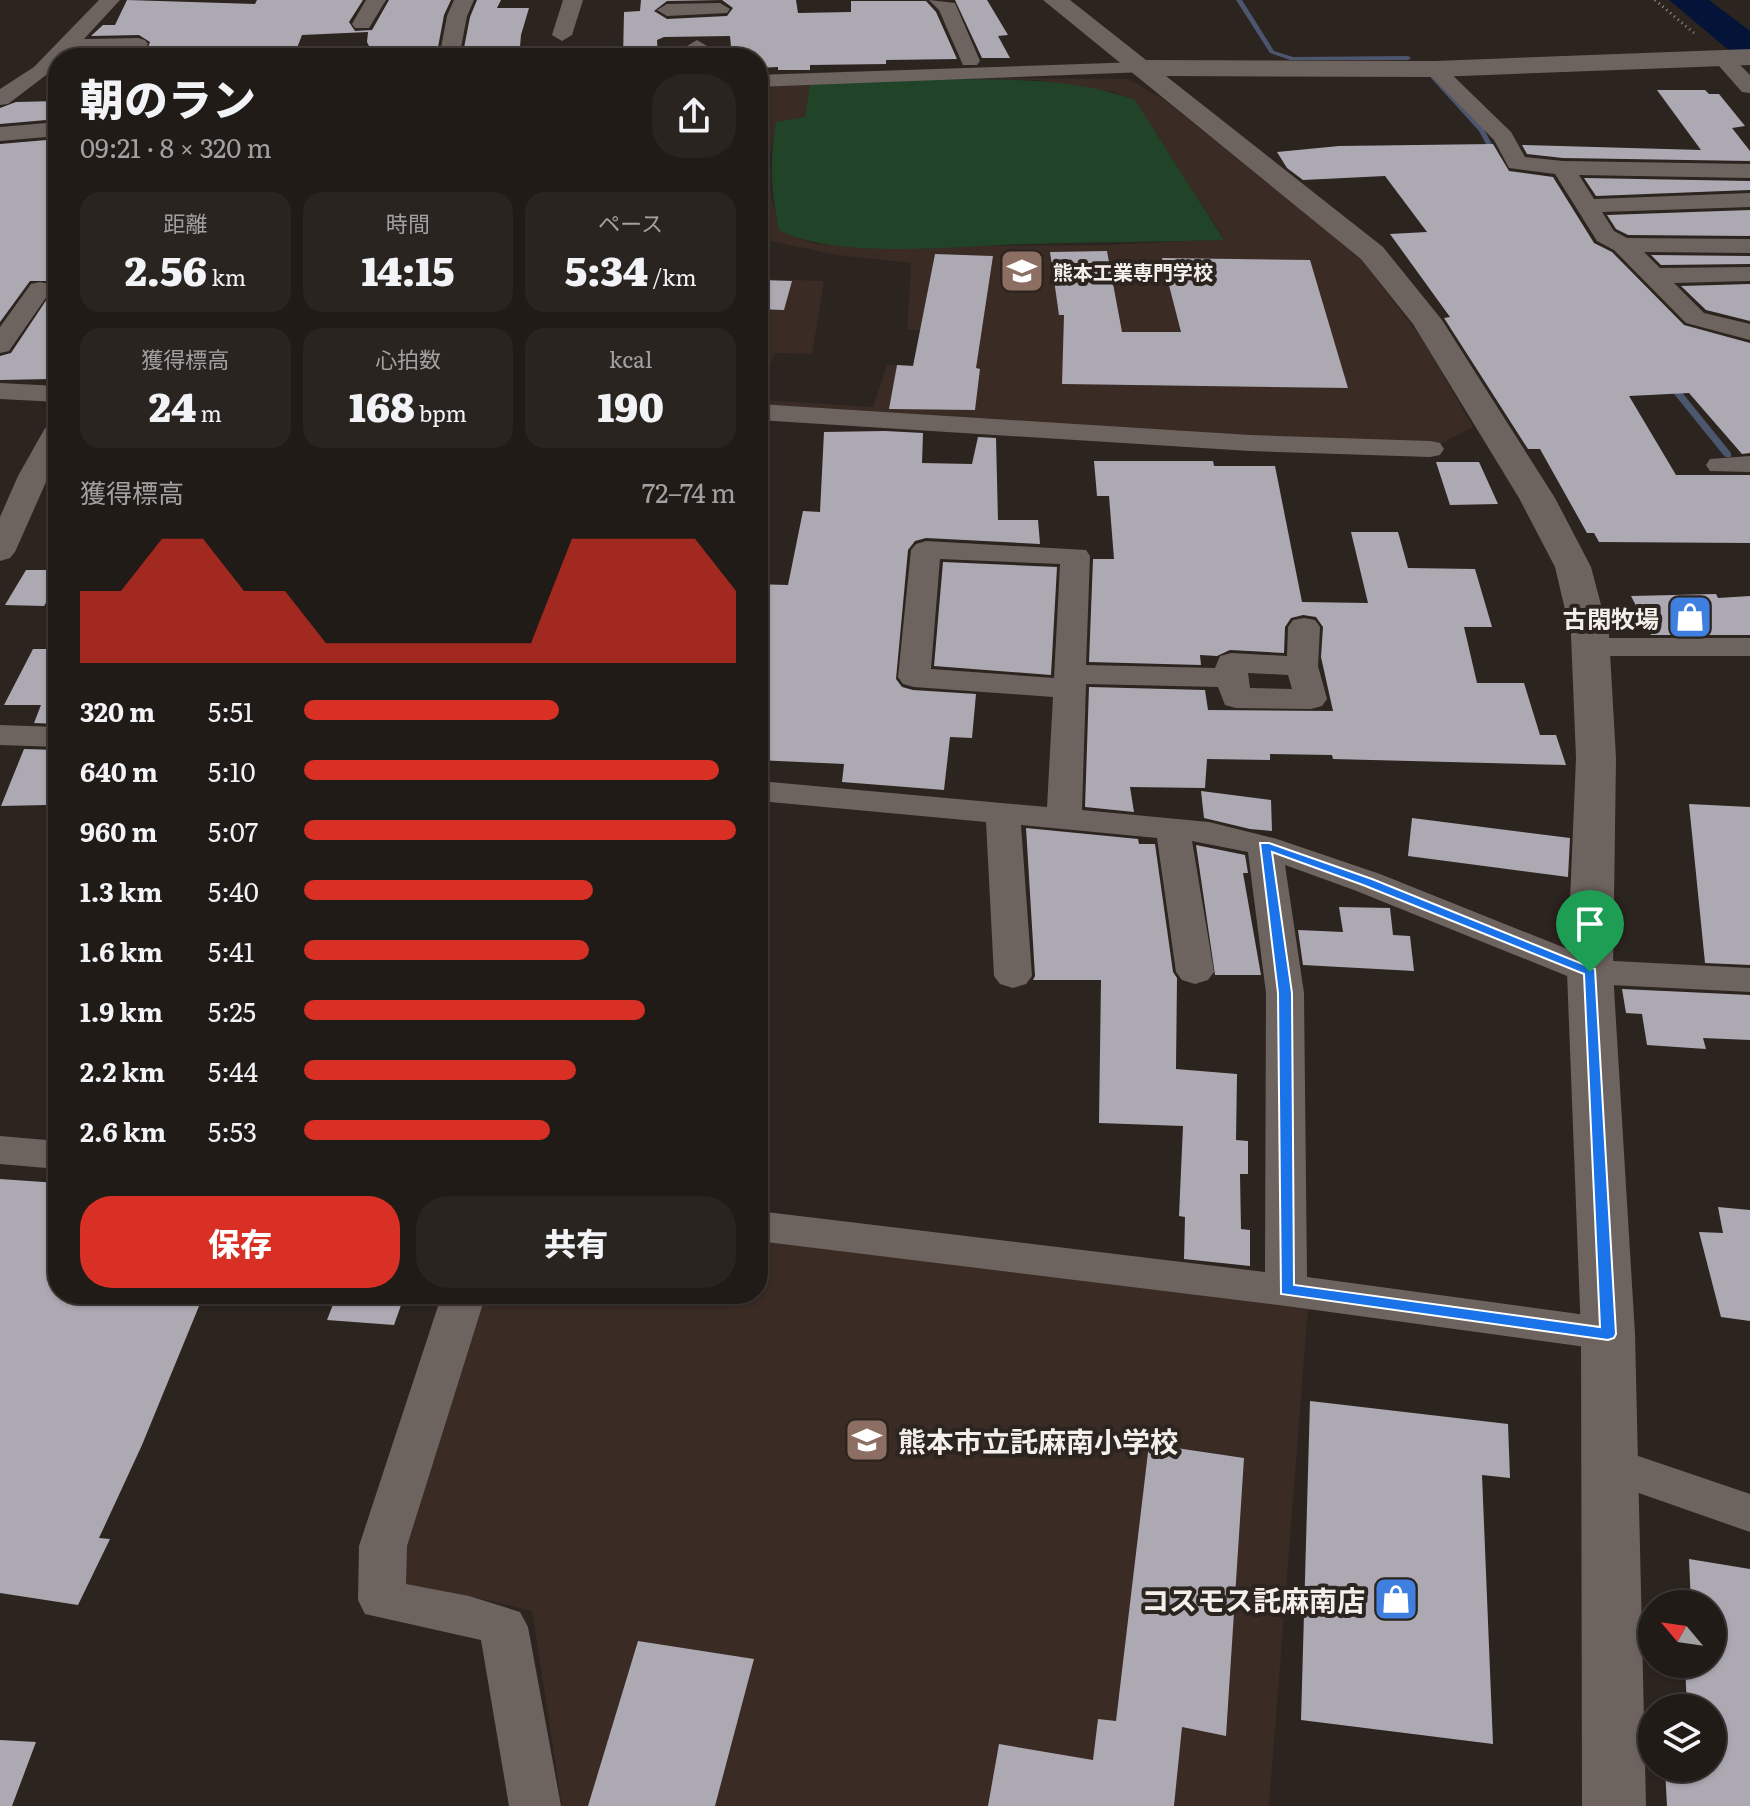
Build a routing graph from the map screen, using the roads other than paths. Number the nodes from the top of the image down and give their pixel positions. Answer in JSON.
{"nodes":[{"id":1,"x":110,"y":0,"type":"edge"},
{"id":2,"x":376,"y":0,"type":"edge"},
{"id":3,"x":464,"y":0,"type":"edge"},
{"id":4,"x":573,"y":0,"type":"edge"},
{"id":5,"x":939,"y":0,"type":"edge"},
{"id":6,"x":1055,"y":0,"type":"edge"},
{"id":7,"x":720,"y":9,"type":"edge"},
{"id":8,"x":667,"y":10,"type":"dead end"},
{"id":9,"x":362,"y":24,"type":"dead end"},
{"id":10,"x":562,"y":35,"type":"dead end"},
{"id":11,"x":138,"y":44,"type":"dead end"},
{"id":12,"x":66,"y":45,"type":"junction"},
{"id":13,"x":63,"y":48,"type":"edge"},
{"id":14,"x":451,"y":48,"type":"edge"},
{"id":15,"x":1750,"y":57,"type":"edge"},
{"id":16,"x":1722,"y":58,"type":"junction"},
{"id":17,"x":970,"y":61,"type":"dead end"},
{"id":18,"x":48,"y":64,"type":"edge"},
{"id":19,"x":1139,"y":68,"type":"junction"},
{"id":20,"x":1435,"y":69,"type":"junction"},
{"id":21,"x":768,"y":81,"type":"edge"},
{"id":22,"x":1750,"y":87,"type":"edge"},
{"id":23,"x":0,"y":99,"type":"edge"},
{"id":24,"x":48,"y":130,"type":"edge"},
{"id":25,"x":0,"y":134,"type":"edge"},
{"id":26,"x":1563,"y":168,"type":"junction"},
{"id":27,"x":1750,"y":171,"type":"edge"},
{"id":28,"x":1750,"y":200,"type":"edge"},
{"id":29,"x":1587,"y":206,"type":"junction"},
{"id":30,"x":1623,"y":245,"type":"junction"},
{"id":31,"x":1750,"y":246,"type":"edge"},
{"id":32,"x":1750,"y":274,"type":"edge"},
{"id":33,"x":1652,"y":276,"type":"junction"},
{"id":34,"x":40,"y":289,"type":"dead end"},
{"id":35,"x":1750,"y":332,"type":"edge"},
{"id":36,"x":0,"y":345,"type":"edge"},
{"id":37,"x":0,"y":391,"type":"edge"},
{"id":38,"x":48,"y":393,"type":"edge"},
{"id":39,"x":768,"y":413,"type":"edge"},
{"id":40,"x":48,"y":448,"type":"edge"},
{"id":41,"x":1430,"y":449,"type":"dead end"},
{"id":42,"x":1750,"y":464,"type":"edge"},
{"id":43,"x":1720,"y":465,"type":"dead end"},
{"id":44,"x":0,"y":552,"type":"edge"},
{"id":45,"x":1304,"y":627,"type":"dead end"},
{"id":46,"x":1591,"y":647,"type":"junction"},
{"id":47,"x":1750,"y":647,"type":"edge"},
{"id":48,"x":1070,"y":682,"type":"junction"},
{"id":49,"x":0,"y":735,"type":"edge"},
{"id":50,"x":48,"y":737,"type":"edge"},
{"id":51,"x":768,"y":792,"type":"edge"},
{"id":52,"x":1003,"y":814,"type":"junction"},
{"id":53,"x":1064,"y":820,"type":"junction"},
{"id":54,"x":1173,"y":829,"type":"junction"},
{"id":55,"x":1265,"y":846,"type":"junction"},
{"id":56,"x":1195,"y":972,"type":"dead end"},
{"id":57,"x":1590,"y":972,"type":"junction"},
{"id":58,"x":1013,"y":976,"type":"dead end"},
{"id":59,"x":1750,"y":980,"type":"edge"},
{"id":60,"x":0,"y":1150,"type":"edge"},
{"id":61,"x":48,"y":1154,"type":"edge"},
{"id":62,"x":768,"y":1227,"type":"edge"},
{"id":63,"x":1286,"y":1290,"type":"junction"},
{"id":64,"x":461,"y":1304,"type":"edge"},
{"id":65,"x":1608,"y":1334,"type":"junction"},
{"id":66,"x":1609,"y":1464,"type":"junction"},
{"id":67,"x":1750,"y":1513,"type":"edge"},
{"id":68,"x":535,"y":1806,"type":"edge"},
{"id":69,"x":1614,"y":1806,"type":"edge"}],
"edges":[{"from":1,"to":12,"type":"street"},
{"from":2,"to":9,"type":"street"},
{"from":3,"to":14,"type":"street"},
{"from":4,"to":10,"type":"street"},
{"from":5,"to":17,"type":"street"},
{"from":6,"to":19,"type":"street"},
{"from":7,"to":8,"type":"street"},
{"from":11,"to":12,"type":"street"},
{"from":12,"to":13,"type":"street"},
{"from":15,"to":16,"type":"street"},
{"from":16,"to":20,"type":"street"},
{"from":16,"to":22,"type":"street"},
{"from":18,"to":23,"type":"street"},
{"from":19,"to":20,"type":"street"},
{"from":19,"to":21,"type":"street"},
{"from":19,"to":46,"type":"street"},
{"from":20,"to":26,"type":"street"},
{"from":24,"to":25,"type":"street"},
{"from":26,"to":27,"type":"street"},
{"from":26,"to":29,"type":"street"},
{"from":28,"to":29,"type":"street"},
{"from":29,"to":30,"type":"street"},
{"from":30,"to":31,"type":"street"},
{"from":30,"to":33,"type":"street"},
{"from":32,"to":33,"type":"street"},
{"from":33,"to":35,"type":"street"},
{"from":34,"to":36,"type":"street"},
{"from":37,"to":38,"type":"street"},
{"from":39,"to":41,"type":"street"},
{"from":40,"to":44,"type":"street"},
{"from":42,"to":43,"type":"street"},
{"from":45,"to":48,"type":"street"},
{"from":46,"to":47,"type":"street"},
{"from":46,"to":57,"type":"street"},
{"from":48,"to":48,"type":"street"},
{"from":48,"to":53,"type":"street"},
{"from":49,"to":50,"type":"street"},
{"from":51,"to":52,"type":"street"},
{"from":52,"to":53,"type":"street"},
{"from":52,"to":58,"type":"street"},
{"from":53,"to":54,"type":"street"},
{"from":54,"to":55,"type":"street"},
{"from":54,"to":56,"type":"street"},
{"from":55,"to":57,"type":"street"},
{"from":55,"to":63,"type":"street"},
{"from":57,"to":59,"type":"street"},
{"from":57,"to":65,"type":"street"},
{"from":60,"to":61,"type":"street"},
{"from":62,"to":63,"type":"street"},
{"from":63,"to":65,"type":"street"},
{"from":64,"to":68,"type":"street"},
{"from":65,"to":66,"type":"street"},
{"from":66,"to":67,"type":"street"},
{"from":66,"to":69,"type":"street"}]}
